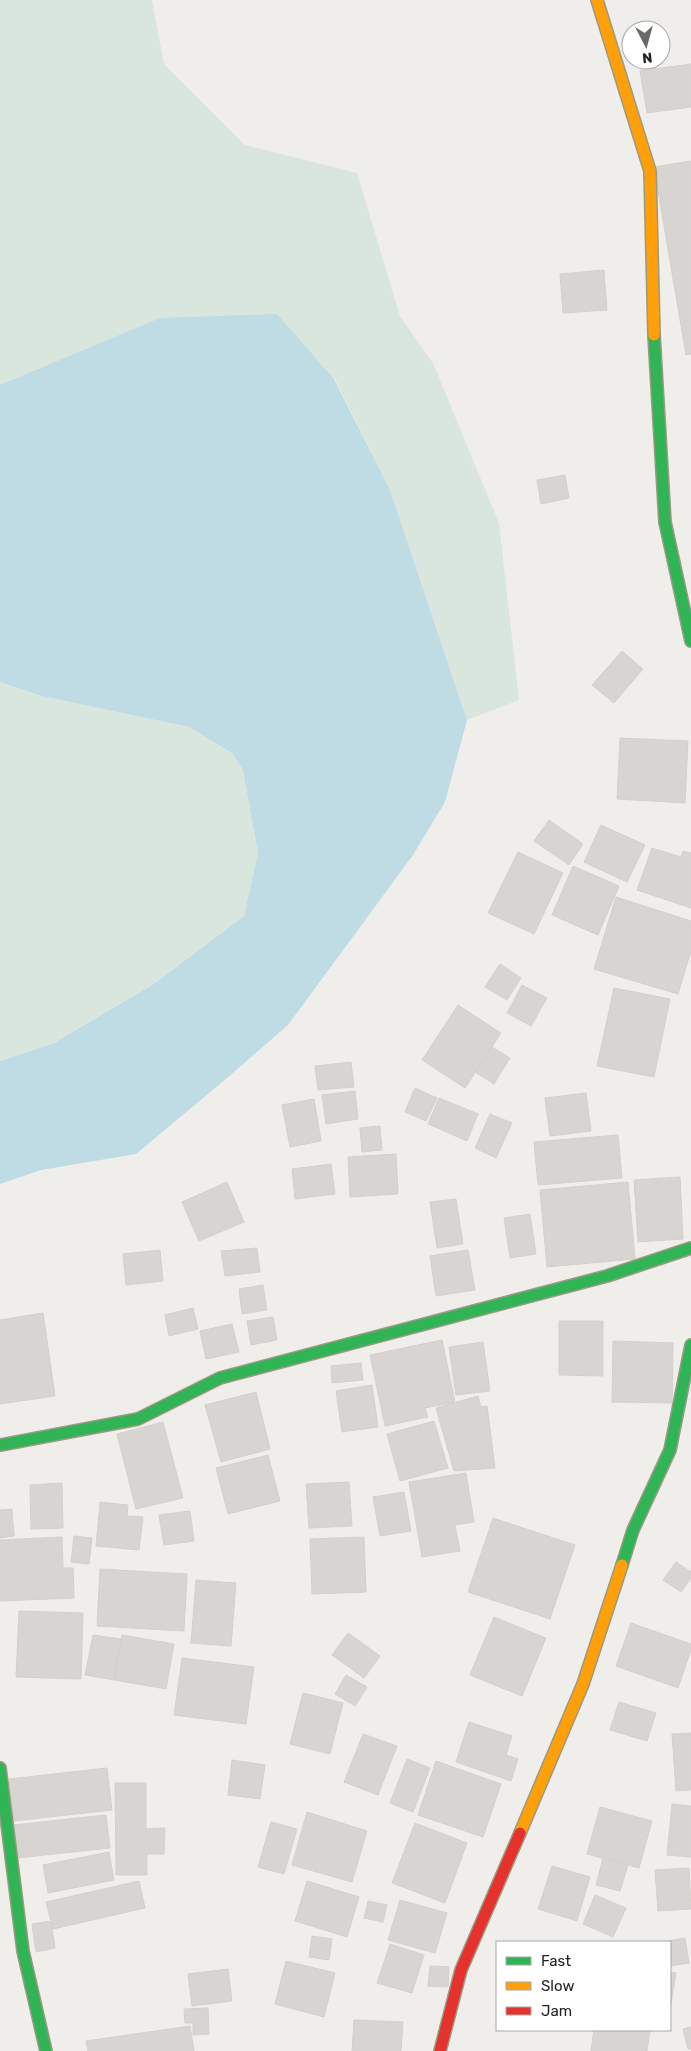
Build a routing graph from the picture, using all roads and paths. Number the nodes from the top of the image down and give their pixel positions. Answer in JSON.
{"nodes":[{"id":1,"x":597,"y":0,"type":"edge"},
{"id":2,"x":691,"y":640,"type":"edge"},
{"id":3,"x":691,"y":1248,"type":"edge"},
{"id":4,"x":691,"y":1345,"type":"edge"},
{"id":5,"x":0,"y":1444,"type":"edge"},
{"id":6,"x":0,"y":1768,"type":"edge"},
{"id":7,"x":46,"y":2051,"type":"edge"},
{"id":8,"x":440,"y":2051,"type":"edge"}],
"edges":[{"from":1,"to":2,"type":"street"},
{"from":3,"to":5,"type":"street"},
{"from":4,"to":8,"type":"street"},
{"from":6,"to":7,"type":"street"}]}
